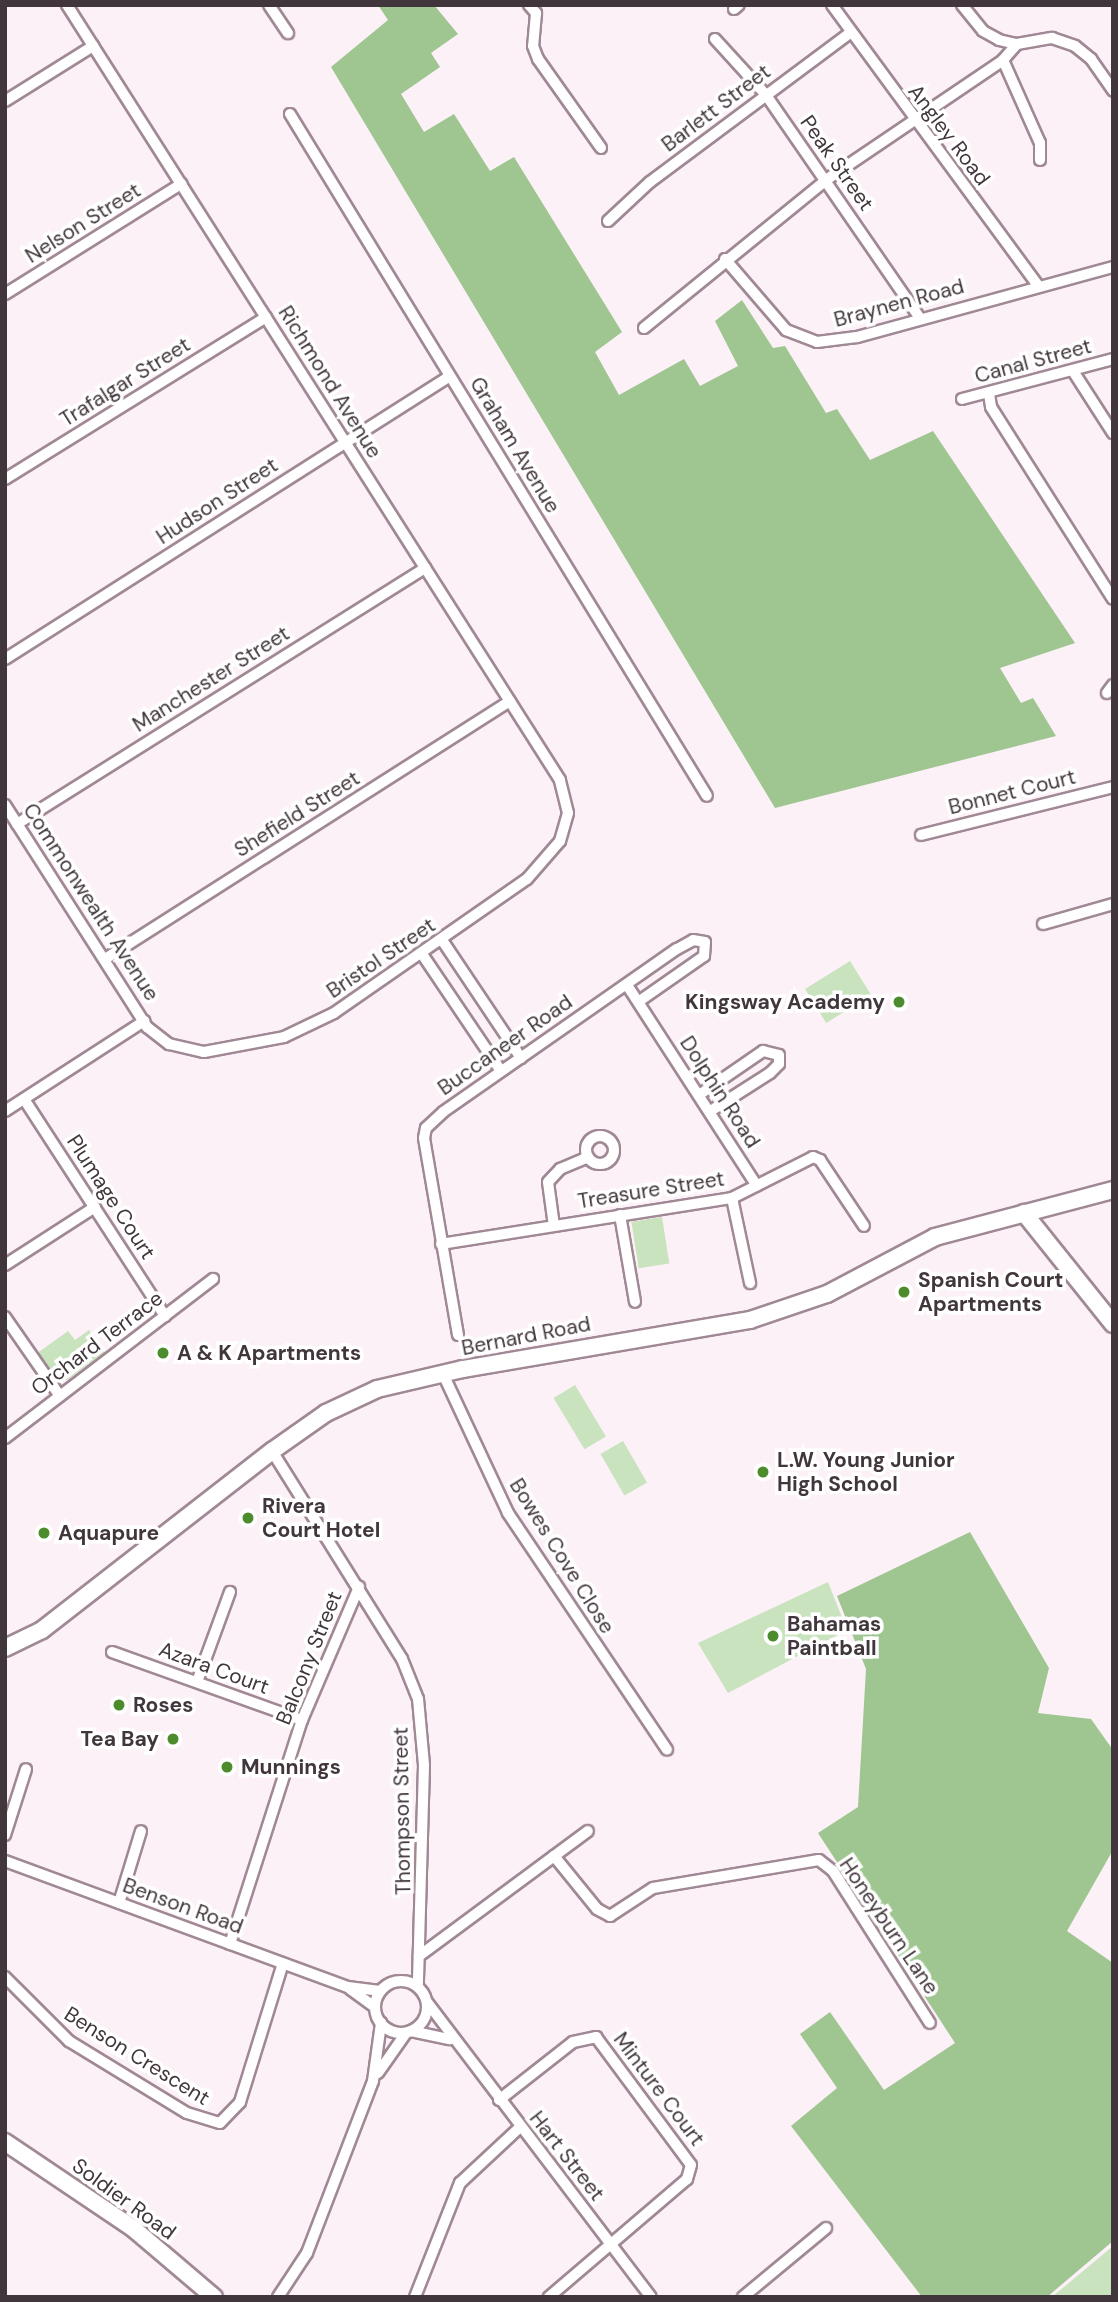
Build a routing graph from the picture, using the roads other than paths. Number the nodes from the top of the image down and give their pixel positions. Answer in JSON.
{"nodes":[{"id":1,"x":67,"y":5,"type":"edge"},
{"id":2,"x":269,"y":5,"type":"edge"},
{"id":3,"x":529,"y":5,"type":"edge"},
{"id":4,"x":832,"y":5,"type":"edge"},
{"id":5,"x":962,"y":5,"type":"edge"},
{"id":6,"x":851,"y":32,"type":"junction"},
{"id":7,"x":288,"y":33,"type":"dead end"},
{"id":8,"x":715,"y":39,"type":"dead end"},
{"id":9,"x":1017,"y":44,"type":"junction"},
{"id":10,"x":93,"y":46,"type":"junction"},
{"id":11,"x":1003,"y":60,"type":"junction"},
{"id":12,"x":1113,"y":91,"type":"edge"},
{"id":13,"x":766,"y":95,"type":"junction"},
{"id":14,"x":5,"y":101,"type":"edge"},
{"id":15,"x":290,"y":114,"type":"dead end"},
{"id":16,"x":912,"y":119,"type":"junction"},
{"id":17,"x":601,"y":148,"type":"dead end"},
{"id":18,"x":1040,"y":160,"type":"dead end"},
{"id":19,"x":827,"y":180,"type":"junction"},
{"id":20,"x":181,"y":184,"type":"junction"},
{"id":21,"x":608,"y":221,"type":"dead end"},
{"id":22,"x":725,"y":259,"type":"junction"},
{"id":23,"x":1113,"y":267,"type":"edge"},
{"id":24,"x":1038,"y":285,"type":"junction"},
{"id":25,"x":5,"y":294,"type":"edge"},
{"id":26,"x":266,"y":317,"type":"junction"},
{"id":27,"x":919,"y":317,"type":"junction"},
{"id":28,"x":643,"y":328,"type":"dead end"},
{"id":29,"x":1113,"y":359,"type":"edge"},
{"id":30,"x":1073,"y":371,"type":"junction"},
{"id":31,"x":450,"y":376,"type":"junction"},
{"id":32,"x":989,"y":394,"type":"junction"},
{"id":33,"x":962,"y":399,"type":"dead end"},
{"id":34,"x":1113,"y":433,"type":"edge"},
{"id":35,"x":345,"y":442,"type":"junction"},
{"id":36,"x":5,"y":479,"type":"edge"},
{"id":37,"x":425,"y":568,"type":"junction"},
{"id":38,"x":1113,"y":599,"type":"edge"},
{"id":39,"x":5,"y":659,"type":"edge"},
{"id":40,"x":510,"y":701,"type":"junction"},
{"id":41,"x":561,"y":780,"type":"joint"},
{"id":42,"x":1113,"y":787,"type":"edge"},
{"id":43,"x":707,"y":796,"type":"dead end"},
{"id":44,"x":5,"y":805,"type":"edge"},
{"id":45,"x":17,"y":824,"type":"junction"},
{"id":46,"x":921,"y":835,"type":"dead end"},
{"id":47,"x":1113,"y":904,"type":"edge"},
{"id":48,"x":1043,"y":924,"type":"dead end"},
{"id":49,"x":442,"y":940,"type":"junction"},
{"id":50,"x":422,"y":954,"type":"junction"},
{"id":51,"x":105,"y":959,"type":"junction"},
{"id":52,"x":627,"y":985,"type":"junction"},
{"id":53,"x":638,"y":1002,"type":"junction"},
{"id":54,"x":144,"y":1021,"type":"junction"},
{"id":55,"x":521,"y":1058,"type":"junction"},
{"id":56,"x":502,"y":1071,"type":"junction"},
{"id":57,"x":699,"y":1095,"type":"junction"},
{"id":58,"x":24,"y":1099,"type":"junction"},
{"id":59,"x":5,"y":1111,"type":"edge"},
{"id":60,"x":709,"y":1112,"type":"junction"},
{"id":61,"x":588,"y":1157,"type":"dead end"},
{"id":62,"x":758,"y":1186,"type":"junction"},
{"id":63,"x":1113,"y":1190,"type":"edge"},
{"id":64,"x":732,"y":1198,"type":"junction"},
{"id":65,"x":95,"y":1208,"type":"junction"},
{"id":66,"x":1024,"y":1213,"type":"junction"},
{"id":67,"x":620,"y":1215,"type":"junction"},
{"id":68,"x":554,"y":1226,"type":"junction"},
{"id":69,"x":864,"y":1226,"type":"dead end"},
{"id":70,"x":441,"y":1244,"type":"junction"},
{"id":71,"x":5,"y":1265,"type":"edge"},
{"id":72,"x":213,"y":1279,"type":"dead end"},
{"id":73,"x":750,"y":1283,"type":"dead end"},
{"id":74,"x":635,"y":1302,"type":"dead end"},
{"id":75,"x":165,"y":1316,"type":"junction"},
{"id":76,"x":5,"y":1317,"type":"edge"},
{"id":77,"x":1113,"y":1324,"type":"edge"},
{"id":78,"x":458,"y":1335,"type":"dead end"},
{"id":79,"x":443,"y":1374,"type":"junction"},
{"id":80,"x":60,"y":1396,"type":"junction"},
{"id":81,"x":5,"y":1438,"type":"edge"},
{"id":82,"x":272,"y":1451,"type":"junction"},
{"id":83,"x":359,"y":1587,"type":"junction"},
{"id":84,"x":230,"y":1592,"type":"dead end"},
{"id":85,"x":5,"y":1648,"type":"edge"},
{"id":86,"x":113,"y":1652,"type":"dead end"},
{"id":87,"x":197,"y":1682,"type":"junction"},
{"id":88,"x":303,"y":1720,"type":"junction"},
{"id":89,"x":667,"y":1750,"type":"dead end"},
{"id":90,"x":26,"y":1769,"type":"dead end"},
{"id":91,"x":141,"y":1831,"type":"dead end"},
{"id":92,"x":588,"y":1831,"type":"dead end"},
{"id":93,"x":5,"y":1835,"type":"edge"},
{"id":94,"x":554,"y":1856,"type":"junction"},
{"id":95,"x":5,"y":1861,"type":"edge"},
{"id":96,"x":119,"y":1903,"type":"junction"},
{"id":97,"x":230,"y":1944,"type":"junction"},
{"id":98,"x":419,"y":1958,"type":"junction"},
{"id":99,"x":283,"y":1963,"type":"junction"},
{"id":100,"x":5,"y":1977,"type":"edge"},
{"id":101,"x":401,"y":1980,"type":"junction"},
{"id":102,"x":418,"y":1986,"type":"junction"},
{"id":103,"x":348,"y":1987,"type":"junction"},
{"id":104,"x":380,"y":1991,"type":"junction"},
{"id":105,"x":427,"y":2002,"type":"junction"},
{"id":106,"x":375,"y":2007,"type":"junction"},
{"id":107,"x":930,"y":2023,"type":"dead end"},
{"id":108,"x":380,"y":2024,"type":"junction"},
{"id":109,"x":409,"y":2032,"type":"junction"},
{"id":110,"x":453,"y":2040,"type":"junction"},
{"id":111,"x":373,"y":2081,"type":"junction"},
{"id":112,"x":499,"y":2100,"type":"junction"},
{"id":113,"x":520,"y":2126,"type":"junction"},
{"id":114,"x":5,"y":2142,"type":"edge"},
{"id":115,"x":826,"y":2228,"type":"dead end"},
{"id":116,"x":611,"y":2244,"type":"junction"},
{"id":117,"x":214,"y":2297,"type":"edge"},
{"id":118,"x":278,"y":2297,"type":"edge"},
{"id":119,"x":415,"y":2297,"type":"edge"},
{"id":120,"x":549,"y":2297,"type":"edge"},
{"id":121,"x":651,"y":2297,"type":"edge"},
{"id":122,"x":743,"y":2297,"type":"edge"}],
"edges":[{"from":1,"to":10,"type":"street","name":"Richmond Avenue"},
{"from":2,"to":7,"type":"street"},
{"from":3,"to":17,"type":"street"},
{"from":4,"to":6,"type":"street","name":"Angley Road"},
{"from":5,"to":9,"type":"street"},
{"from":6,"to":13,"type":"street","name":"Barlett Street"},
{"from":6,"to":16,"type":"street","name":"Angley Road"},
{"from":8,"to":13,"type":"street","name":"Peak Street"},
{"from":9,"to":11,"type":"street"},
{"from":9,"to":12,"type":"street"},
{"from":10,"to":14,"type":"street"},
{"from":10,"to":20,"type":"street","name":"Richmond Avenue"},
{"from":11,"to":16,"type":"street"},
{"from":11,"to":18,"type":"street"},
{"from":13,"to":19,"type":"street","name":"Peak Street"},
{"from":13,"to":21,"type":"street","name":"Barlett Street"},
{"from":15,"to":31,"type":"street","name":"Graham Avenue"},
{"from":16,"to":19,"type":"street"},
{"from":16,"to":24,"type":"street","name":"Angley Road"},
{"from":19,"to":22,"type":"street"},
{"from":19,"to":27,"type":"street","name":"Peak Street"},
{"from":20,"to":25,"type":"street","name":"Nelson Street"},
{"from":20,"to":26,"type":"street","name":"Richmond Avenue"},
{"from":22,"to":27,"type":"street","name":"Braynen Road"},
{"from":22,"to":28,"type":"street"},
{"from":23,"to":24,"type":"street","name":"Braynen Road"},
{"from":24,"to":27,"type":"street","name":"Braynen Road"},
{"from":26,"to":35,"type":"street","name":"Richmond Avenue"},
{"from":26,"to":36,"type":"street","name":"Trafalgar Street"},
{"from":29,"to":30,"type":"street","name":"Canal Street"},
{"from":30,"to":32,"type":"street","name":"Canal Street"},
{"from":30,"to":34,"type":"street"},
{"from":31,"to":35,"type":"street","name":"Hudson Street"},
{"from":31,"to":43,"type":"street","name":"Graham Avenue"},
{"from":32,"to":33,"type":"street","name":"Canal Street"},
{"from":32,"to":38,"type":"street"},
{"from":35,"to":37,"type":"street","name":"Richmond Avenue"},
{"from":35,"to":39,"type":"street","name":"Hudson Street"},
{"from":37,"to":40,"type":"street","name":"Richmond Avenue"},
{"from":37,"to":45,"type":"street","name":"Manchester Street"},
{"from":40,"to":41,"type":"street","name":"Richmond Avenue"},
{"from":40,"to":51,"type":"street","name":"Shefield Street"},
{"from":41,"to":49,"type":"street","name":"Bristol Street"},
{"from":42,"to":46,"type":"street","name":"Bonnet Court"},
{"from":44,"to":45,"type":"street","name":"Commonwealth Avenue"},
{"from":45,"to":51,"type":"street","name":"Commonwealth Avenue"},
{"from":47,"to":48,"type":"street"},
{"from":49,"to":50,"type":"street","name":"Bristol Street"},
{"from":49,"to":55,"type":"street"},
{"from":50,"to":54,"type":"street","name":"Bristol Street"},
{"from":50,"to":56,"type":"street"},
{"from":51,"to":54,"type":"street","name":"Commonwealth Avenue"},
{"from":52,"to":53,"type":"street","name":"Dolphin Road"},
{"from":52,"to":53,"type":"street","name":"Buccaneer Road"},
{"from":52,"to":55,"type":"street","name":"Buccaneer Road"},
{"from":53,"to":57,"type":"street","name":"Dolphin Road"},
{"from":54,"to":58,"type":"street"},
{"from":55,"to":56,"type":"street","name":"Buccaneer Road"},
{"from":56,"to":70,"type":"street","name":"Buccaneer Road"},
{"from":57,"to":60,"type":"street","name":"Dolphin Road"},
{"from":57,"to":60,"type":"street"},
{"from":58,"to":59,"type":"street"},
{"from":58,"to":65,"type":"street","name":"Plumage Court"},
{"from":60,"to":62,"type":"street","name":"Dolphin Road"},
{"from":61,"to":68,"type":"street"},
{"from":62,"to":64,"type":"street","name":"Treasure Street"},
{"from":62,"to":69,"type":"street","name":"Treasure Street"},
{"from":63,"to":66,"type":"main road","name":"Bernard Road"},
{"from":64,"to":67,"type":"street","name":"Treasure Street"},
{"from":64,"to":73,"type":"street"},
{"from":65,"to":71,"type":"street"},
{"from":65,"to":75,"type":"street","name":"Plumage Court"},
{"from":66,"to":77,"type":"main road"},
{"from":66,"to":79,"type":"main road","name":"Bernard Road"},
{"from":67,"to":68,"type":"street","name":"Treasure Street"},
{"from":67,"to":74,"type":"street"},
{"from":68,"to":70,"type":"street","name":"Treasure Street"},
{"from":70,"to":78,"type":"street","name":"Buccaneer Road"},
{"from":72,"to":75,"type":"street","name":"Orchard Terrace"},
{"from":75,"to":80,"type":"street","name":"Orchard Terrace"},
{"from":76,"to":80,"type":"street"},
{"from":79,"to":82,"type":"main road","name":"Bernard Road"},
{"from":79,"to":89,"type":"street","name":"Bowes Cove Close"},
{"from":80,"to":81,"type":"street","name":"Orchard Terrace"},
{"from":82,"to":83,"type":"street","name":"Thompson Street"},
{"from":82,"to":85,"type":"main road","name":"Bernard Road"},
{"from":83,"to":88,"type":"street","name":"Balcony Street"},
{"from":83,"to":98,"type":"street","name":"Thompson Street"},
{"from":84,"to":87,"type":"street"},
{"from":86,"to":87,"type":"street","name":"Azara Court"},
{"from":87,"to":88,"type":"street","name":"Azara Court"},
{"from":88,"to":97,"type":"street","name":"Balcony Street"},
{"from":90,"to":93,"type":"street"},
{"from":91,"to":96,"type":"street"},
{"from":92,"to":94,"type":"street"},
{"from":94,"to":98,"type":"street"},
{"from":94,"to":107,"type":"street","name":"Honeyburn Lane"},
{"from":95,"to":96,"type":"street","name":"Benson Road"},
{"from":96,"to":97,"type":"street","name":"Benson Road"},
{"from":97,"to":99,"type":"street","name":"Benson Road"},
{"from":98,"to":101,"type":"street"},
{"from":98,"to":102,"type":"street","name":"Thompson Street"},
{"from":99,"to":100,"type":"street","name":"Benson Crescent"},
{"from":99,"to":103,"type":"street","name":"Benson Road"},
{"from":101,"to":102,"type":"street"},
{"from":101,"to":104,"type":"street"},
{"from":102,"to":105,"type":"street"},
{"from":103,"to":104,"type":"street"},
{"from":103,"to":106,"type":"street"},
{"from":104,"to":106,"type":"street"},
{"from":105,"to":109,"type":"street"},
{"from":105,"to":110,"type":"street","name":"Hart Street"},
{"from":106,"to":108,"type":"street"},
{"from":108,"to":109,"type":"street"},
{"from":108,"to":111,"type":"street"},
{"from":109,"to":110,"type":"street"},
{"from":109,"to":111,"type":"street"},
{"from":110,"to":112,"type":"street","name":"Hart Street"},
{"from":111,"to":118,"type":"street"},
{"from":112,"to":113,"type":"street","name":"Hart Street"},
{"from":112,"to":116,"type":"street","name":"Minture Court"},
{"from":113,"to":116,"type":"street","name":"Hart Street"},
{"from":113,"to":119,"type":"street"},
{"from":114,"to":117,"type":"main road","name":"Soldier Road"},
{"from":115,"to":122,"type":"street"},
{"from":116,"to":120,"type":"street"},
{"from":116,"to":121,"type":"street","name":"Hart Street"}]}
